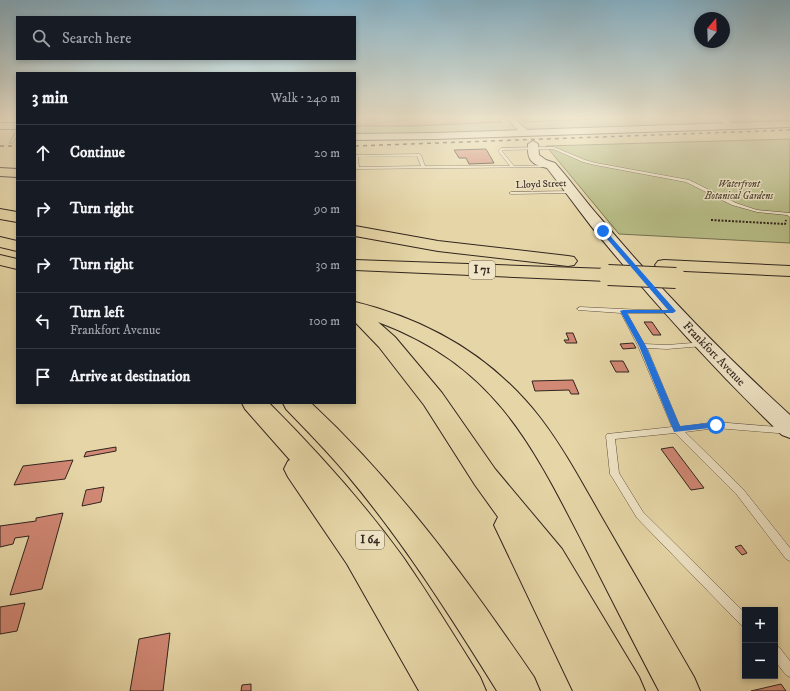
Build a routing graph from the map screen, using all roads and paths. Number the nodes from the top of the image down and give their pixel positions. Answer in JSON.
{"nodes":[{"id":1,"x":511,"y":149,"type":"edge"},
{"id":2,"x":535,"y":149,"type":"edge"},
{"id":3,"x":557,"y":149,"type":"edge"},
{"id":4,"x":0,"y":161,"type":"edge"},
{"id":5,"x":16,"y":161,"type":"edge"},
{"id":6,"x":552,"y":165,"type":"junction"},
{"id":7,"x":423,"y":167,"type":"junction"},
{"id":8,"x":513,"y":167,"type":"junction"},
{"id":9,"x":0,"y":172,"type":"edge"},
{"id":10,"x":16,"y":173,"type":"edge"},
{"id":11,"x":573,"y":192,"type":"junction"},
{"id":12,"x":510,"y":194,"type":"dead end"},
{"id":13,"x":0,"y":214,"type":"edge"},
{"id":14,"x":790,"y":216,"type":"edge"},
{"id":15,"x":16,"y":217,"type":"edge"},
{"id":16,"x":711,"y":220,"type":"dead end"},
{"id":17,"x":790,"y":220,"type":"edge"},
{"id":18,"x":356,"y":231,"type":"edge"},
{"id":19,"x":0,"y":235,"type":"edge"},
{"id":20,"x":16,"y":238,"type":"edge"},
{"id":21,"x":0,"y":242,"type":"edge"},
{"id":22,"x":16,"y":246,"type":"edge"},
{"id":23,"x":356,"y":251,"type":"edge"},
{"id":24,"x":0,"y":260,"type":"edge"},
{"id":25,"x":575,"y":262,"type":"junction"},
{"id":26,"x":16,"y":264,"type":"edge"},
{"id":27,"x":356,"y":265,"type":"edge"},
{"id":28,"x":0,"y":269,"type":"edge"},
{"id":29,"x":16,"y":269,"type":"edge"},
{"id":30,"x":604,"y":269,"type":"junction"},
{"id":31,"x":790,"y":270,"type":"edge"},
{"id":32,"x":670,"y":272,"type":"junction"},
{"id":33,"x":790,"y":284,"type":"edge"},
{"id":34,"x":580,"y":309,"type":"dead end"},
{"id":35,"x":356,"y":310,"type":"edge"},
{"id":36,"x":356,"y":311,"type":"edge"},
{"id":37,"x":623,"y":311,"type":"junction"},
{"id":38,"x":673,"y":311,"type":"junction"},
{"id":39,"x":703,"y":344,"type":"junction"},
{"id":40,"x":642,"y":346,"type":"junction"},
{"id":41,"x":239,"y":404,"type":"edge"},
{"id":42,"x":255,"y":404,"type":"edge"},
{"id":43,"x":296,"y":404,"type":"edge"},
{"id":44,"x":677,"y":430,"type":"junction"},
{"id":45,"x":790,"y":430,"type":"edge"},
{"id":46,"x":485,"y":478,"type":"junction"},
{"id":47,"x":790,"y":556,"type":"edge"},
{"id":48,"x":742,"y":618,"type":"edge"},
{"id":49,"x":778,"y":655,"type":"edge"},
{"id":50,"x":790,"y":671,"type":"edge"},
{"id":51,"x":439,"y":691,"type":"edge"},
{"id":52,"x":466,"y":691,"type":"edge"},
{"id":53,"x":520,"y":691,"type":"edge"},
{"id":54,"x":594,"y":691,"type":"edge"},
{"id":55,"x":625,"y":691,"type":"edge"},
{"id":56,"x":680,"y":691,"type":"edge"}],
"edges":[{"from":1,"to":8,"type":"lane"},
{"from":2,"to":6,"type":"street","name":"Frankfort Avenue"},
{"from":3,"to":14,"type":"lane"},
{"from":4,"to":5,"type":"highway"},
{"from":6,"to":8,"type":"lane"},
{"from":6,"to":11,"type":"street","name":"Frankfort Avenue"},
{"from":7,"to":7,"type":"lane"},
{"from":7,"to":8,"type":"lane"},
{"from":9,"to":10,"type":"highway"},
{"from":11,"to":12,"type":"lane","name":"Lloyd Street"},
{"from":11,"to":38,"type":"street","name":"Frankfort Avenue"},
{"from":13,"to":15,"type":"highway"},
{"from":16,"to":17,"type":"path"},
{"from":18,"to":25,"type":"highway"},
{"from":19,"to":20,"type":"highway"},
{"from":21,"to":22,"type":"highway"},
{"from":23,"to":25,"type":"highway","number":"I 71"},
{"from":24,"to":26,"type":"highway"},
{"from":25,"to":30,"type":"highway","number":"I 71"},
{"from":27,"to":30,"type":"highway","number":"I 71"},
{"from":28,"to":29,"type":"highway"},
{"from":30,"to":32,"type":"highway","number":"I 71","bridge":true},
{"from":31,"to":32,"type":"highway","number":"I 71"},
{"from":32,"to":33,"type":"highway","number":"I 71"},
{"from":34,"to":37,"type":"lane"},
{"from":35,"to":56,"type":"highway"},
{"from":36,"to":46,"type":"highway"},
{"from":37,"to":38,"type":"lane"},
{"from":37,"to":40,"type":"lane"},
{"from":38,"to":39,"type":"street","name":"Frankfort Avenue"},
{"from":39,"to":40,"type":"lane"},
{"from":39,"to":45,"type":"street","name":"Frankfort Avenue"},
{"from":40,"to":44,"type":"lane"},
{"from":41,"to":51,"type":"highway"},
{"from":42,"to":52,"type":"highway","number":"I 64"},
{"from":43,"to":53,"type":"highway"},
{"from":44,"to":45,"type":"lane"},
{"from":44,"to":47,"type":"lane"},
{"from":44,"to":48,"type":"lane"},
{"from":46,"to":54,"type":"highway"},
{"from":46,"to":55,"type":"highway"},
{"from":49,"to":50,"type":"lane"}]}
